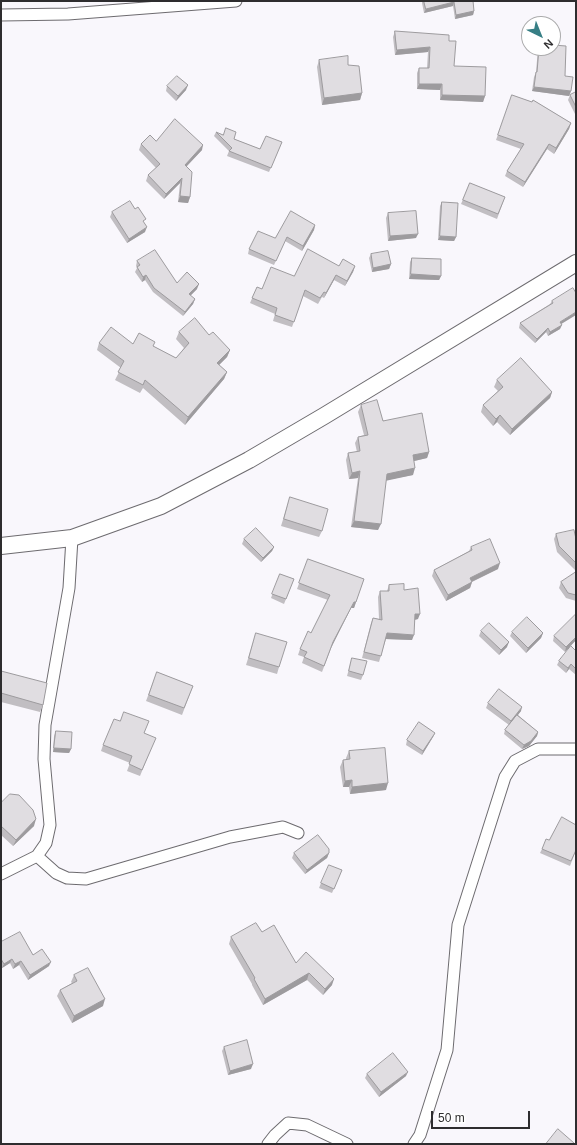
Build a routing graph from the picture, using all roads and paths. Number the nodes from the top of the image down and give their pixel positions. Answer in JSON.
{"nodes":[{"id":1,"x":236,"y":1,"type":"edge"},
{"id":2,"x":1,"y":14,"type":"edge"},
{"id":3,"x":576,"y":263,"type":"edge"},
{"id":4,"x":72,"y":538,"type":"junction"},
{"id":5,"x":1,"y":546,"type":"edge"},
{"id":6,"x":576,"y":749,"type":"edge"},
{"id":7,"x":298,"y":833,"type":"dead end"},
{"id":8,"x":37,"y":856,"type":"junction"},
{"id":9,"x":1,"y":874,"type":"edge"},
{"id":10,"x":268,"y":1144,"type":"edge"},
{"id":11,"x":347,"y":1144,"type":"edge"},
{"id":12,"x":414,"y":1144,"type":"edge"}],
"edges":[{"from":1,"to":2,"type":"street"},
{"from":3,"to":4,"type":"main road"},
{"from":4,"to":5,"type":"main road"},
{"from":4,"to":8,"type":"street"},
{"from":6,"to":12,"type":"street"},
{"from":7,"to":8,"type":"street"},
{"from":8,"to":9,"type":"street"},
{"from":10,"to":11,"type":"street"}]}
